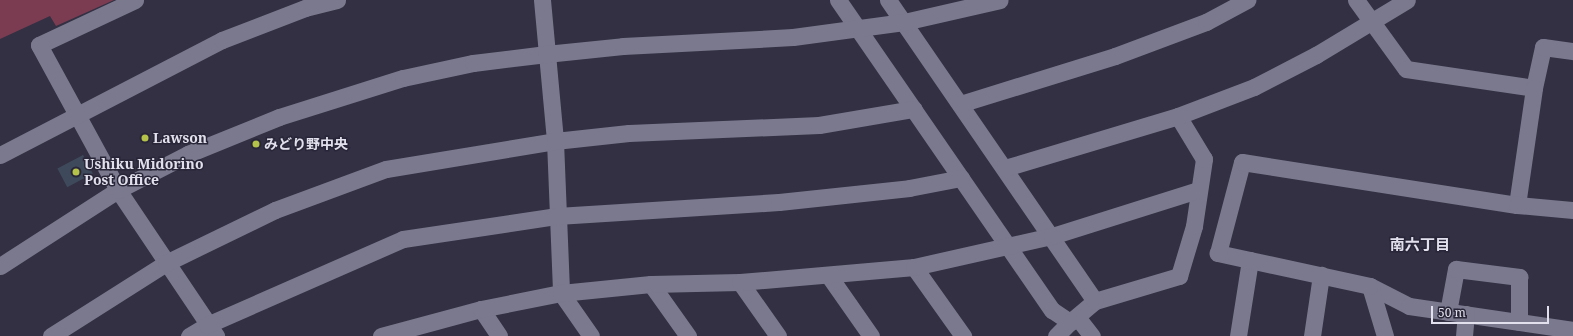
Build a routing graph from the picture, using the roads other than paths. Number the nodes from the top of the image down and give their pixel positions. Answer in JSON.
{"nodes":[{"id":1,"x":135,"y":0,"type":"edge"},
{"id":2,"x":337,"y":0,"type":"edge"},
{"id":3,"x":542,"y":0,"type":"edge"},
{"id":4,"x":838,"y":0,"type":"edge"},
{"id":5,"x":888,"y":0,"type":"edge"},
{"id":6,"x":1000,"y":0,"type":"edge"},
{"id":7,"x":1247,"y":0,"type":"edge"},
{"id":8,"x":1356,"y":0,"type":"edge"},
{"id":9,"x":1407,"y":0,"type":"edge"},
{"id":10,"x":904,"y":22,"type":"junction"},
{"id":11,"x":1371,"y":23,"type":"junction"},
{"id":12,"x":858,"y":28,"type":"junction"},
{"id":13,"x":1573,"y":51,"type":"edge"},
{"id":14,"x":546,"y":54,"type":"junction"},
{"id":15,"x":1534,"y":88,"type":"junction"},
{"id":16,"x":960,"y":104,"type":"junction"},
{"id":17,"x":914,"y":110,"type":"junction"},
{"id":18,"x":75,"y":114,"type":"junction"},
{"id":19,"x":1178,"y":116,"type":"junction"},
{"id":20,"x":555,"y":141,"type":"junction"},
{"id":21,"x":0,"y":155,"type":"edge"},
{"id":22,"x":1005,"y":168,"type":"junction"},
{"id":23,"x":961,"y":178,"type":"junction"},
{"id":24,"x":118,"y":190,"type":"junction"},
{"id":25,"x":1198,"y":190,"type":"junction"},
{"id":26,"x":1517,"y":205,"type":"junction"},
{"id":27,"x":1573,"y":210,"type":"edge"},
{"id":28,"x":557,"y":216,"type":"junction"},
{"id":29,"x":1052,"y":236,"type":"junction"},
{"id":30,"x":1009,"y":247,"type":"junction"},
{"id":31,"x":1250,"y":260,"type":"junction"},
{"id":32,"x":166,"y":263,"type":"junction"},
{"id":33,"x":0,"y":266,"type":"edge"},
{"id":34,"x":914,"y":268,"type":"junction"},
{"id":35,"x":1321,"y":275,"type":"junction"},
{"id":36,"x":829,"y":276,"type":"junction"},
{"id":37,"x":740,"y":282,"type":"junction"},
{"id":38,"x":651,"y":284,"type":"junction"},
{"id":39,"x":1370,"y":286,"type":"junction"},
{"id":40,"x":561,"y":293,"type":"junction"},
{"id":41,"x":1095,"y":301,"type":"junction"},
{"id":42,"x":481,"y":309,"type":"junction"},
{"id":43,"x":1448,"y":312,"type":"junction"},
{"id":44,"x":1466,"y":314,"type":"junction"},
{"id":45,"x":1074,"y":320,"type":"junction"},
{"id":46,"x":1519,"y":322,"type":"junction"},
{"id":47,"x":212,"y":330,"type":"edge"},
{"id":48,"x":1573,"y":330,"type":"edge"},
{"id":49,"x":402,"y":333,"type":"edge"},
{"id":50,"x":51,"y":336,"type":"edge"},
{"id":51,"x":189,"y":336,"type":"edge"},
{"id":52,"x":381,"y":336,"type":"edge"},
{"id":53,"x":499,"y":336,"type":"edge"},
{"id":54,"x":591,"y":336,"type":"edge"},
{"id":55,"x":688,"y":336,"type":"edge"},
{"id":56,"x":778,"y":336,"type":"edge"},
{"id":57,"x":871,"y":336,"type":"edge"},
{"id":58,"x":963,"y":336,"type":"edge"},
{"id":59,"x":1056,"y":336,"type":"edge"},
{"id":60,"x":1092,"y":336,"type":"edge"},
{"id":61,"x":1238,"y":336,"type":"edge"},
{"id":62,"x":1312,"y":336,"type":"edge"},
{"id":63,"x":1385,"y":336,"type":"edge"},
{"id":64,"x":1464,"y":336,"type":"edge"}],
"edges":[{"from":1,"to":18,"type":"street"},
{"from":2,"to":18,"type":"street"},
{"from":3,"to":14,"type":"street"},
{"from":4,"to":12,"type":"street"},
{"from":5,"to":10,"type":"street"},
{"from":6,"to":10,"type":"street"},
{"from":7,"to":16,"type":"street"},
{"from":8,"to":11,"type":"street"},
{"from":9,"to":11,"type":"street"},
{"from":10,"to":12,"type":"street"},
{"from":10,"to":16,"type":"street"},
{"from":11,"to":15,"type":"street"},
{"from":11,"to":19,"type":"street"},
{"from":12,"to":14,"type":"street"},
{"from":12,"to":17,"type":"street"},
{"from":13,"to":15,"type":"street"},
{"from":14,"to":20,"type":"street"},
{"from":14,"to":24,"type":"street"},
{"from":15,"to":26,"type":"street"},
{"from":16,"to":22,"type":"street"},
{"from":17,"to":20,"type":"street"},
{"from":17,"to":23,"type":"street"},
{"from":18,"to":21,"type":"street"},
{"from":18,"to":24,"type":"street"},
{"from":19,"to":22,"type":"street"},
{"from":19,"to":25,"type":"street"},
{"from":20,"to":28,"type":"street"},
{"from":20,"to":32,"type":"street"},
{"from":22,"to":29,"type":"street"},
{"from":23,"to":28,"type":"street"},
{"from":23,"to":30,"type":"street"},
{"from":24,"to":32,"type":"street"},
{"from":24,"to":33,"type":"street"},
{"from":25,"to":29,"type":"street"},
{"from":25,"to":41,"type":"street"},
{"from":26,"to":27,"type":"street"},
{"from":26,"to":31,"type":"street"},
{"from":28,"to":40,"type":"street"},
{"from":28,"to":47,"type":"street"},
{"from":29,"to":30,"type":"street"},
{"from":29,"to":41,"type":"street"},
{"from":30,"to":34,"type":"street"},
{"from":30,"to":45,"type":"street"},
{"from":31,"to":35,"type":"street"},
{"from":31,"to":61,"type":"street"},
{"from":32,"to":47,"type":"street"},
{"from":32,"to":50,"type":"street"},
{"from":34,"to":36,"type":"street"},
{"from":34,"to":58,"type":"street"},
{"from":35,"to":39,"type":"street"},
{"from":35,"to":62,"type":"street"},
{"from":36,"to":37,"type":"street"},
{"from":36,"to":57,"type":"street"},
{"from":37,"to":38,"type":"street"},
{"from":37,"to":56,"type":"street"},
{"from":38,"to":40,"type":"street"},
{"from":38,"to":55,"type":"street"},
{"from":39,"to":43,"type":"street"},
{"from":39,"to":63,"type":"street"},
{"from":40,"to":42,"type":"street"},
{"from":40,"to":54,"type":"street"},
{"from":41,"to":45,"type":"street"},
{"from":42,"to":49,"type":"street"},
{"from":42,"to":53,"type":"street"},
{"from":43,"to":44,"type":"street"},
{"from":43,"to":46,"type":"street"},
{"from":44,"to":46,"type":"street"},
{"from":44,"to":64,"type":"street"},
{"from":45,"to":59,"type":"street"},
{"from":45,"to":60,"type":"street"},
{"from":46,"to":48,"type":"street"},
{"from":47,"to":51,"type":"street"},
{"from":49,"to":52,"type":"street"}]}
